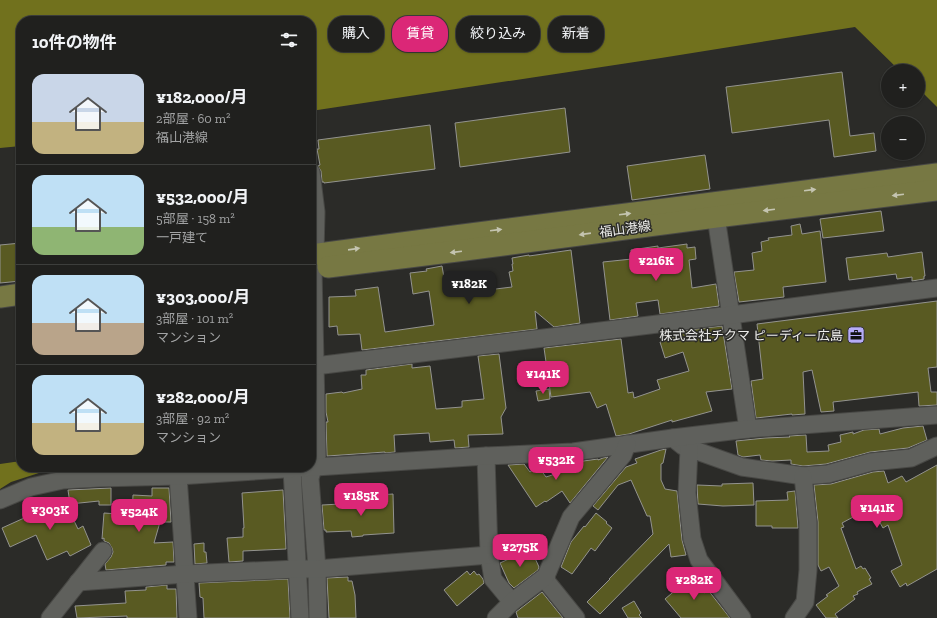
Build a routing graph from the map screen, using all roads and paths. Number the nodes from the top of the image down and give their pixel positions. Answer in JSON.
{"nodes":[{"id":1,"x":937,"y":174,"type":"edge"},
{"id":2,"x":937,"y":190,"type":"edge"},
{"id":3,"x":716,"y":217,"type":"junction"},
{"id":4,"x":316,"y":262,"type":"edge"},
{"id":5,"x":316,"y":262,"type":"edge"},
{"id":6,"x":937,"y":288,"type":"edge"},
{"id":7,"x":16,"y":295,"type":"edge"},
{"id":8,"x":0,"y":297,"type":"edge"},
{"id":9,"x":16,"y":309,"type":"edge"},
{"id":10,"x":0,"y":311,"type":"edge"},
{"id":11,"x":731,"y":315,"type":"junction"},
{"id":12,"x":316,"y":366,"type":"edge"},
{"id":13,"x":316,"y":411,"type":"edge"},
{"id":14,"x":937,"y":415,"type":"edge"},
{"id":15,"x":748,"y":429,"type":"junction"},
{"id":16,"x":673,"y":438,"type":"junction"},
{"id":17,"x":627,"y":444,"type":"junction"},
{"id":18,"x":937,"y":446,"type":"edge"},
{"id":19,"x":689,"y":448,"type":"junction"},
{"id":20,"x":486,"y":456,"type":"junction"},
{"id":21,"x":316,"y":460,"type":"edge"},
{"id":22,"x":316,"y":468,"type":"edge"},
{"id":23,"x":243,"y":472,"type":"edge"},
{"id":24,"x":292,"y":472,"type":"edge"},
{"id":25,"x":312,"y":472,"type":"edge"},
{"id":26,"x":178,"y":476,"type":"junction"},
{"id":27,"x":803,"y":476,"type":"junction"},
{"id":28,"x":0,"y":500,"type":"edge"},
{"id":29,"x":103,"y":551,"type":"dead end"},
{"id":30,"x":489,"y":554,"type":"junction"},
{"id":31,"x":297,"y":569,"type":"junction"},
{"id":32,"x":317,"y":569,"type":"junction"},
{"id":33,"x":185,"y":574,"type":"junction"},
{"id":34,"x":546,"y":576,"type":"junction"},
{"id":35,"x":78,"y":582,"type":"junction"},
{"id":36,"x":512,"y":602,"type":"junction"},
{"id":37,"x":50,"y":618,"type":"edge"},
{"id":38,"x":188,"y":618,"type":"edge"},
{"id":39,"x":300,"y":618,"type":"edge"},
{"id":40,"x":318,"y":618,"type":"edge"},
{"id":41,"x":496,"y":618,"type":"edge"},
{"id":42,"x":576,"y":618,"type":"edge"},
{"id":43,"x":742,"y":618,"type":"edge"},
{"id":44,"x":794,"y":618,"type":"edge"}],
"edges":[{"from":4,"to":1,"type":"main road","name":"福山港線","one_way":true},
{"from":2,"to":3,"type":"main road","name":"福山港線","one_way":true},
{"from":3,"to":5,"type":"main road","name":"福山港線","one_way":true},
{"from":3,"to":11,"type":"street"},
{"from":6,"to":11,"type":"street"},
{"from":7,"to":8,"type":"main road"},
{"from":9,"to":10,"type":"main road"},
{"from":11,"to":12,"type":"street"},
{"from":11,"to":15,"type":"street"},
{"from":13,"to":21,"type":"street"},
{"from":14,"to":15,"type":"street"},
{"from":15,"to":16,"type":"street"},
{"from":16,"to":17,"type":"street"},
{"from":16,"to":19,"type":"street"},
{"from":17,"to":20,"type":"street"},
{"from":17,"to":34,"type":"street"},
{"from":18,"to":27,"type":"street"},
{"from":19,"to":27,"type":"street"},
{"from":19,"to":43,"type":"street"},
{"from":20,"to":22,"type":"street"},
{"from":20,"to":30,"type":"street"},
{"from":23,"to":26,"type":"street"},
{"from":24,"to":31,"type":"street"},
{"from":25,"to":32,"type":"street"},
{"from":26,"to":28,"type":"street"},
{"from":26,"to":33,"type":"street"},
{"from":27,"to":44,"type":"street"},
{"from":29,"to":35,"type":"street"},
{"from":30,"to":32,"type":"street"},
{"from":30,"to":36,"type":"street"},
{"from":31,"to":32,"type":"street"},
{"from":31,"to":33,"type":"street"},
{"from":31,"to":39,"type":"street"},
{"from":32,"to":40,"type":"street"},
{"from":33,"to":35,"type":"street"},
{"from":33,"to":38,"type":"street"},
{"from":34,"to":36,"type":"street"},
{"from":34,"to":42,"type":"street"},
{"from":35,"to":37,"type":"street"},
{"from":36,"to":41,"type":"street"}]}
